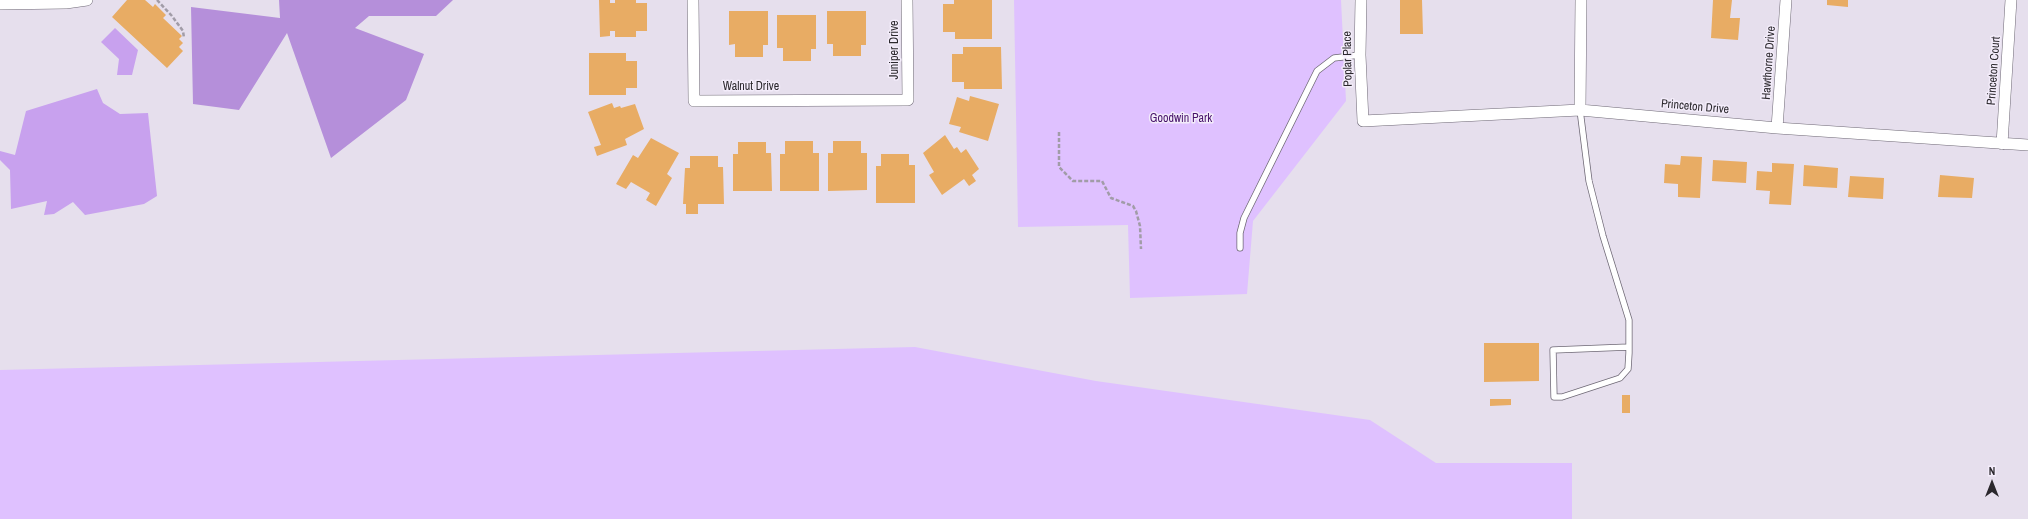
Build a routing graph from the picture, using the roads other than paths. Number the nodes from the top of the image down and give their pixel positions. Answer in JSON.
{"nodes":[{"id":1,"x":87,"y":0,"type":"edge"},
{"id":2,"x":693,"y":0,"type":"edge"},
{"id":3,"x":907,"y":0,"type":"edge"},
{"id":4,"x":1361,"y":0,"type":"edge"},
{"id":5,"x":1581,"y":0,"type":"edge"},
{"id":6,"x":1786,"y":0,"type":"edge"},
{"id":7,"x":2011,"y":0,"type":"edge"},
{"id":8,"x":0,"y":4,"type":"edge"},
{"id":9,"x":1360,"y":55,"type":"junction"},
{"id":10,"x":908,"y":100,"type":"joint"},
{"id":11,"x":1580,"y":110,"type":"junction"},
{"id":12,"x":1363,"y":117,"type":"joint"},
{"id":13,"x":1777,"y":128,"type":"junction"},
{"id":14,"x":2002,"y":144,"type":"junction"},
{"id":15,"x":2028,"y":145,"type":"edge"},
{"id":16,"x":1240,"y":248,"type":"dead end"},
{"id":17,"x":1629,"y":347,"type":"junction"}],
"edges":[{"from":1,"to":8,"type":"street"},
{"from":2,"to":10,"type":"street","name":"Walnut Drive"},
{"from":3,"to":10,"type":"street","name":"Juniper Drive"},
{"from":4,"to":9,"type":"street","name":"Poplar Place"},
{"from":5,"to":11,"type":"street"},
{"from":6,"to":13,"type":"street","name":"Hawthorne Drive"},
{"from":7,"to":14,"type":"street","name":"Princeton Court"},
{"from":9,"to":12,"type":"street","name":"Poplar Place"},
{"from":9,"to":16,"type":"lane"},
{"from":11,"to":12,"type":"street","name":"Princeton Drive"},
{"from":11,"to":13,"type":"street","name":"Princeton Drive"},
{"from":11,"to":17,"type":"lane"},
{"from":13,"to":14,"type":"street","name":"Princeton Drive"},
{"from":14,"to":15,"type":"street","name":"Princeton Drive"},
{"from":17,"to":17,"type":"lane"}]}
